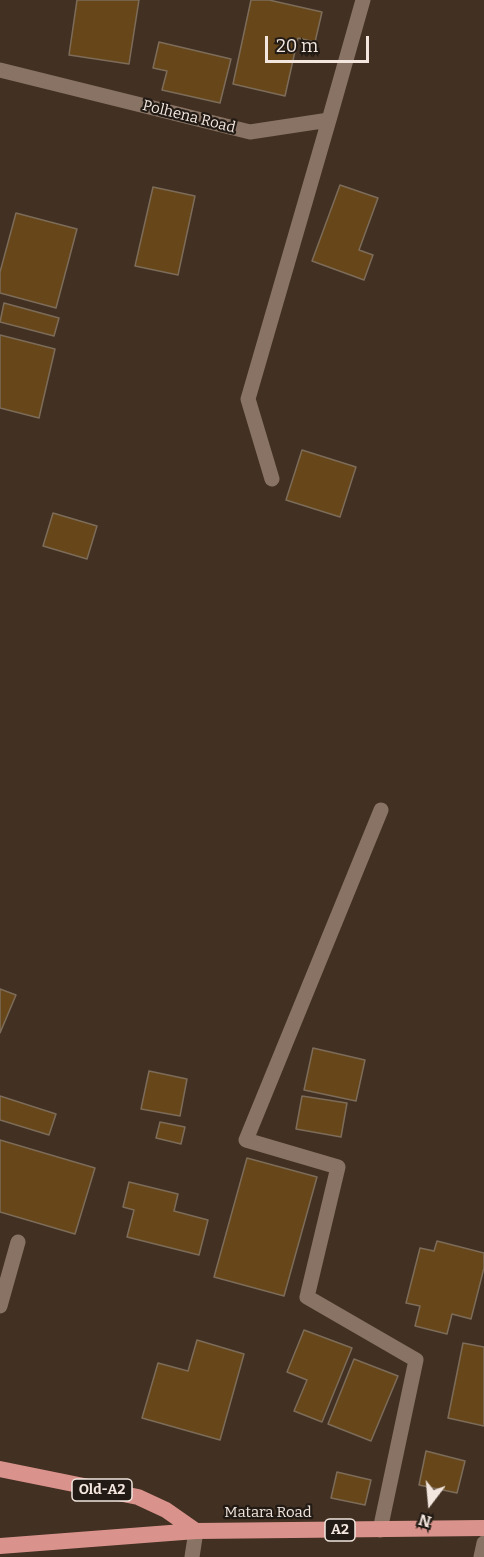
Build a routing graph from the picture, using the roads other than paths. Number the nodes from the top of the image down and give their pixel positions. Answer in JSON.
{"nodes":[{"id":1,"x":363,"y":0,"type":"edge"},
{"id":2,"x":0,"y":70,"type":"edge"},
{"id":3,"x":329,"y":120,"type":"junction"},
{"id":4,"x":272,"y":479,"type":"dead end"},
{"id":5,"x":381,"y":810,"type":"dead end"},
{"id":6,"x":18,"y":1242,"type":"dead end"},
{"id":7,"x":0,"y":1306,"type":"edge"},
{"id":8,"x":0,"y":1469,"type":"edge"},
{"id":9,"x":484,"y":1528,"type":"edge"},
{"id":10,"x":380,"y":1530,"type":"junction"},
{"id":11,"x":196,"y":1531,"type":"junction"},
{"id":12,"x":484,"y":1543,"type":"edge"},
{"id":13,"x":0,"y":1546,"type":"edge"},
{"id":14,"x":192,"y":1557,"type":"edge"},
{"id":15,"x":481,"y":1557,"type":"edge"}],
"edges":[{"from":1,"to":3,"type":"street"},
{"from":2,"to":3,"type":"street","name":"Polhena Road"},
{"from":3,"to":4,"type":"street"},
{"from":5,"to":10,"type":"street"},
{"from":6,"to":7,"type":"street"},
{"from":8,"to":11,"type":"highway","number":"Old-A2"},
{"from":9,"to":10,"type":"highway","name":"Matara Road","number":"A2"},
{"from":10,"to":11,"type":"highway","name":"Matara Road","number":"A2"},
{"from":11,"to":13,"type":"highway","name":"Matara Road"},
{"from":11,"to":14,"type":"street"},
{"from":12,"to":15,"type":"street"}]}
